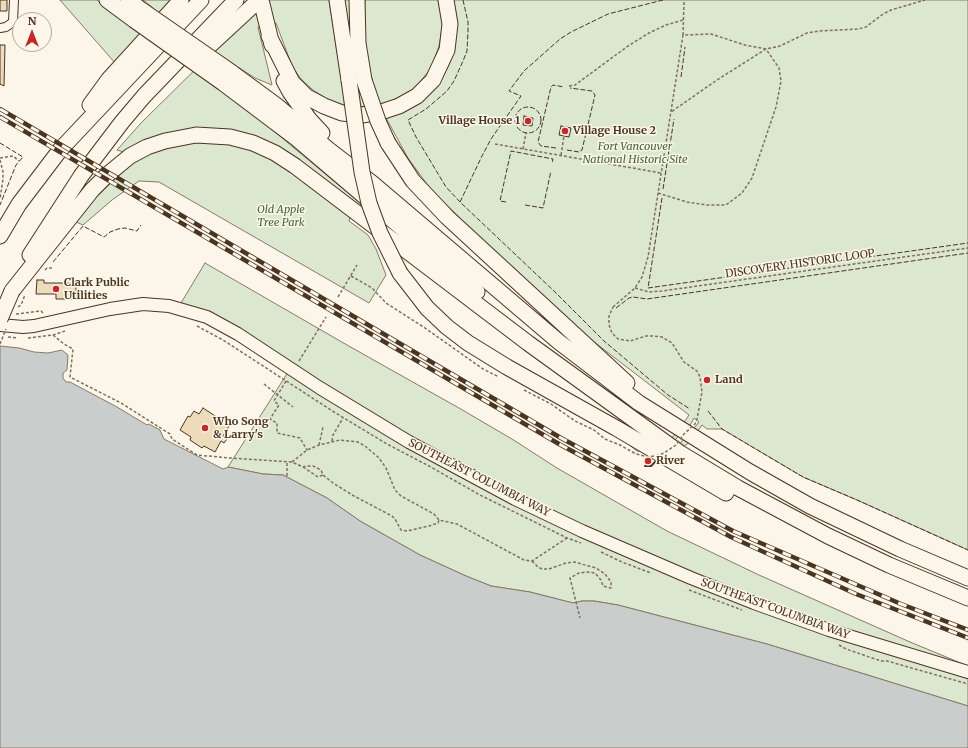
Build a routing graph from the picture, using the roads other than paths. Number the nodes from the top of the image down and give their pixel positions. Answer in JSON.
{"nodes":[{"id":1,"x":14,"y":0,"type":"edge"},
{"id":2,"x":107,"y":0,"type":"edge"},
{"id":3,"x":128,"y":0,"type":"edge"},
{"id":4,"x":181,"y":0,"type":"edge"},
{"id":5,"x":201,"y":0,"type":"edge"},
{"id":6,"x":236,"y":0,"type":"edge"},
{"id":7,"x":260,"y":0,"type":"edge"},
{"id":8,"x":337,"y":0,"type":"edge"},
{"id":9,"x":357,"y":0,"type":"edge"},
{"id":10,"x":446,"y":0,"type":"edge"},
{"id":11,"x":139,"y":15,"type":"junction"},
{"id":12,"x":0,"y":28,"type":"edge"},
{"id":13,"x":269,"y":36,"type":"junction"},
{"id":14,"x":227,"y":77,"type":"junction"},
{"id":15,"x":122,"y":122,"type":"junction"},
{"id":16,"x":71,"y":137,"type":"junction"},
{"id":17,"x":372,"y":183,"type":"junction"},
{"id":18,"x":0,"y":236,"type":"edge"},
{"id":19,"x":12,"y":291,"type":"junction"},
{"id":20,"x":0,"y":319,"type":"edge"},
{"id":21,"x":0,"y":325,"type":"edge"},
{"id":22,"x":570,"y":372,"type":"junction"},
{"id":23,"x":688,"y":433,"type":"junction"},
{"id":24,"x":858,"y":551,"type":"junction"},
{"id":25,"x":968,"y":578,"type":"edge"},
{"id":26,"x":968,"y":598,"type":"edge"},
{"id":27,"x":968,"y":672,"type":"edge"}],
"edges":[{"from":1,"to":12,"type":"street"},
{"from":2,"to":11,"type":"highway"},
{"from":3,"to":11,"type":"highway"},
{"from":4,"to":16,"type":"highway"},
{"from":5,"to":16,"type":"highway"},
{"from":6,"to":15,"type":"highway"},
{"from":7,"to":13,"type":"highway"},
{"from":7,"to":15,"type":"highway"},
{"from":8,"to":24,"type":"highway","bridge":true},
{"from":9,"to":23,"type":"highway","bridge":true},
{"from":10,"to":13,"type":"highway"},
{"from":11,"to":14,"type":"highway","bridge":true},
{"from":13,"to":17,"type":"highway"},
{"from":14,"to":17,"type":"highway"},
{"from":14,"to":22,"type":"highway"},
{"from":15,"to":19,"type":"highway"},
{"from":16,"to":18,"type":"highway"},
{"from":17,"to":23,"type":"highway"},
{"from":19,"to":20,"type":"highway","bridge":true},
{"from":19,"to":22,"type":"highway"},
{"from":21,"to":27,"type":"street","name":"SOUTHEAST COLUMBIA WAY"},
{"from":22,"to":24,"type":"highway"},
{"from":23,"to":25,"type":"highway"},
{"from":24,"to":26,"type":"highway"}]}
